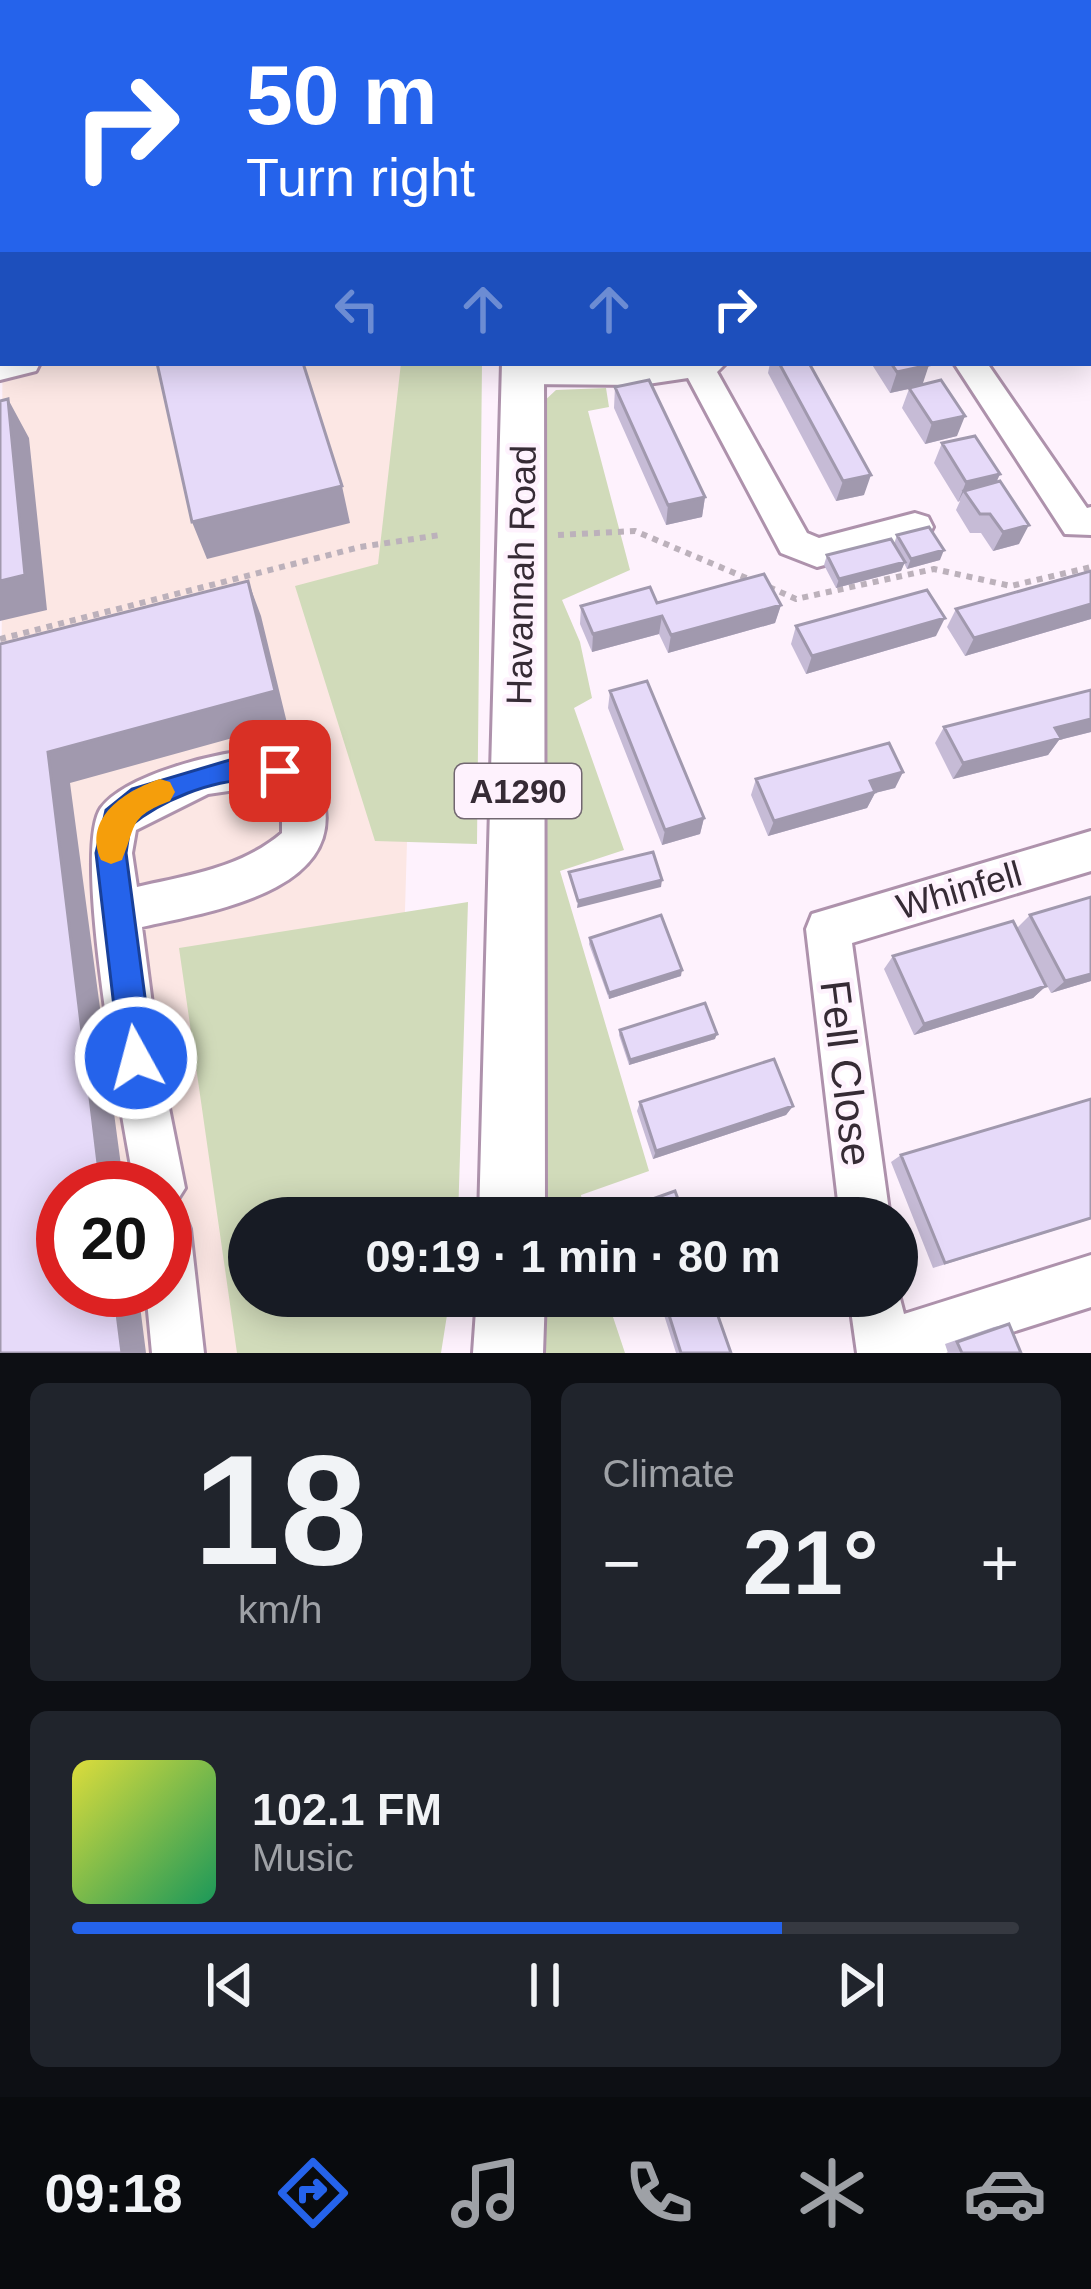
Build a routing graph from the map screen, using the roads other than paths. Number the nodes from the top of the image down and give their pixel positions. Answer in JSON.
{"nodes":[{"id":1,"x":691,"y":366,"type":"edge"},
{"id":2,"x":704,"y":366,"type":"edge"},
{"id":3,"x":972,"y":366,"type":"edge"},
{"id":4,"x":523,"y":368,"type":"edge"},
{"id":5,"x":1091,"y":521,"type":"edge"},
{"id":6,"x":915,"y":527,"type":"edge"},
{"id":7,"x":1091,"y":851,"type":"edge"},
{"id":8,"x":118,"y":912,"type":"junction"},
{"id":9,"x":828,"y":929,"type":"joint"},
{"id":10,"x":155,"y":1161,"type":"edge"},
{"id":11,"x":512,"y":1197,"type":"edge"},
{"id":12,"x":862,"y":1197,"type":"edge"},
{"id":13,"x":1087,"y":1292,"type":"edge"},
{"id":14,"x":174,"y":1317,"type":"edge"},
{"id":15,"x":511,"y":1317,"type":"edge"},
{"id":16,"x":878,"y":1317,"type":"edge"},
{"id":17,"x":882,"y":1350,"type":"edge"},
{"id":18,"x":178,"y":1353,"type":"edge"},
{"id":19,"x":508,"y":1353,"type":"edge"}],
"edges":[{"from":1,"to":4,"type":"street"},
{"from":2,"to":6,"type":"street"},
{"from":3,"to":5,"type":"street"},
{"from":4,"to":11,"type":"main road","name":"Havannah Road","number":"A1290"},
{"from":7,"to":9,"type":"street","name":"Whinfell"},
{"from":8,"to":8,"type":"street"},
{"from":8,"to":10,"type":"street"},
{"from":9,"to":12,"type":"street","name":"Fell Close"},
{"from":13,"to":17,"type":"street"},
{"from":14,"to":18,"type":"street"},
{"from":15,"to":19,"type":"main road"},
{"from":16,"to":17,"type":"street"}]}
